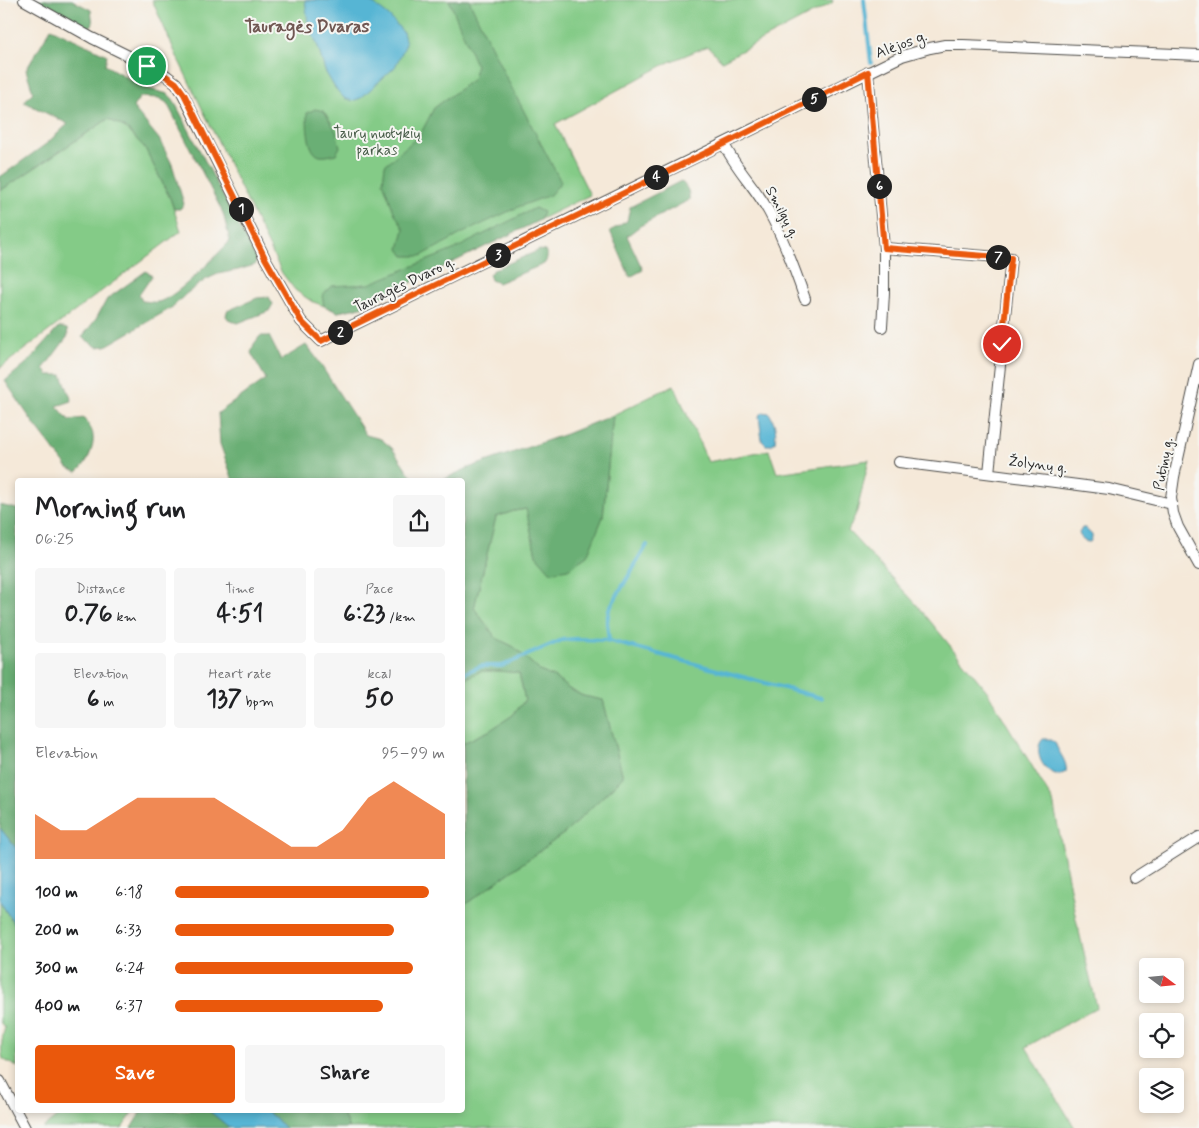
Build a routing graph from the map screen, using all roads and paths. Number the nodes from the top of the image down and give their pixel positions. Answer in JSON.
{"nodes":[{"id":1,"x":24,"y":0,"type":"edge"},
{"id":2,"x":1199,"y":55,"type":"edge"},
{"id":3,"x":868,"y":72,"type":"junction"},
{"id":4,"x":724,"y":144,"type":"junction"},
{"id":5,"x":884,"y":248,"type":"junction"},
{"id":6,"x":805,"y":299,"type":"dead end"},
{"id":7,"x":882,"y":327,"type":"dead end"},
{"id":8,"x":1199,"y":364,"type":"edge"},
{"id":9,"x":899,"y":462,"type":"dead end"},
{"id":10,"x":988,"y":473,"type":"junction"},
{"id":11,"x":1172,"y":504,"type":"junction"},
{"id":12,"x":1199,"y":564,"type":"edge"},
{"id":13,"x":1199,"y":838,"type":"edge"},
{"id":14,"x":1134,"y":878,"type":"dead end"},
{"id":15,"x":0,"y":1081,"type":"edge"},
{"id":16,"x":15,"y":1109,"type":"edge"},
{"id":17,"x":17,"y":1113,"type":"edge"},
{"id":18,"x":25,"y":1128,"type":"edge"}],
"edges":[{"from":1,"to":4,"type":"street","name":"Tauragės Dvaro g."},
{"from":2,"to":3,"type":"street","name":"Alėjos g."},
{"from":3,"to":4,"type":"street","name":"Tauragės Dvaro g."},
{"from":3,"to":5,"type":"street","name":"Alėjos g."},
{"from":4,"to":6,"type":"street","name":"Smilgų g."},
{"from":5,"to":7,"type":"street","name":"Alėjos g."},
{"from":5,"to":10,"type":"street"},
{"from":8,"to":11,"type":"street","name":"Putinų g."},
{"from":9,"to":10,"type":"street","name":"Žolynų g."},
{"from":10,"to":11,"type":"street","name":"Žolynų g."},
{"from":11,"to":12,"type":"street","name":"Putinų g."},
{"from":13,"to":14,"type":"street"},
{"from":15,"to":16,"type":"street"},
{"from":17,"to":18,"type":"street"}]}
